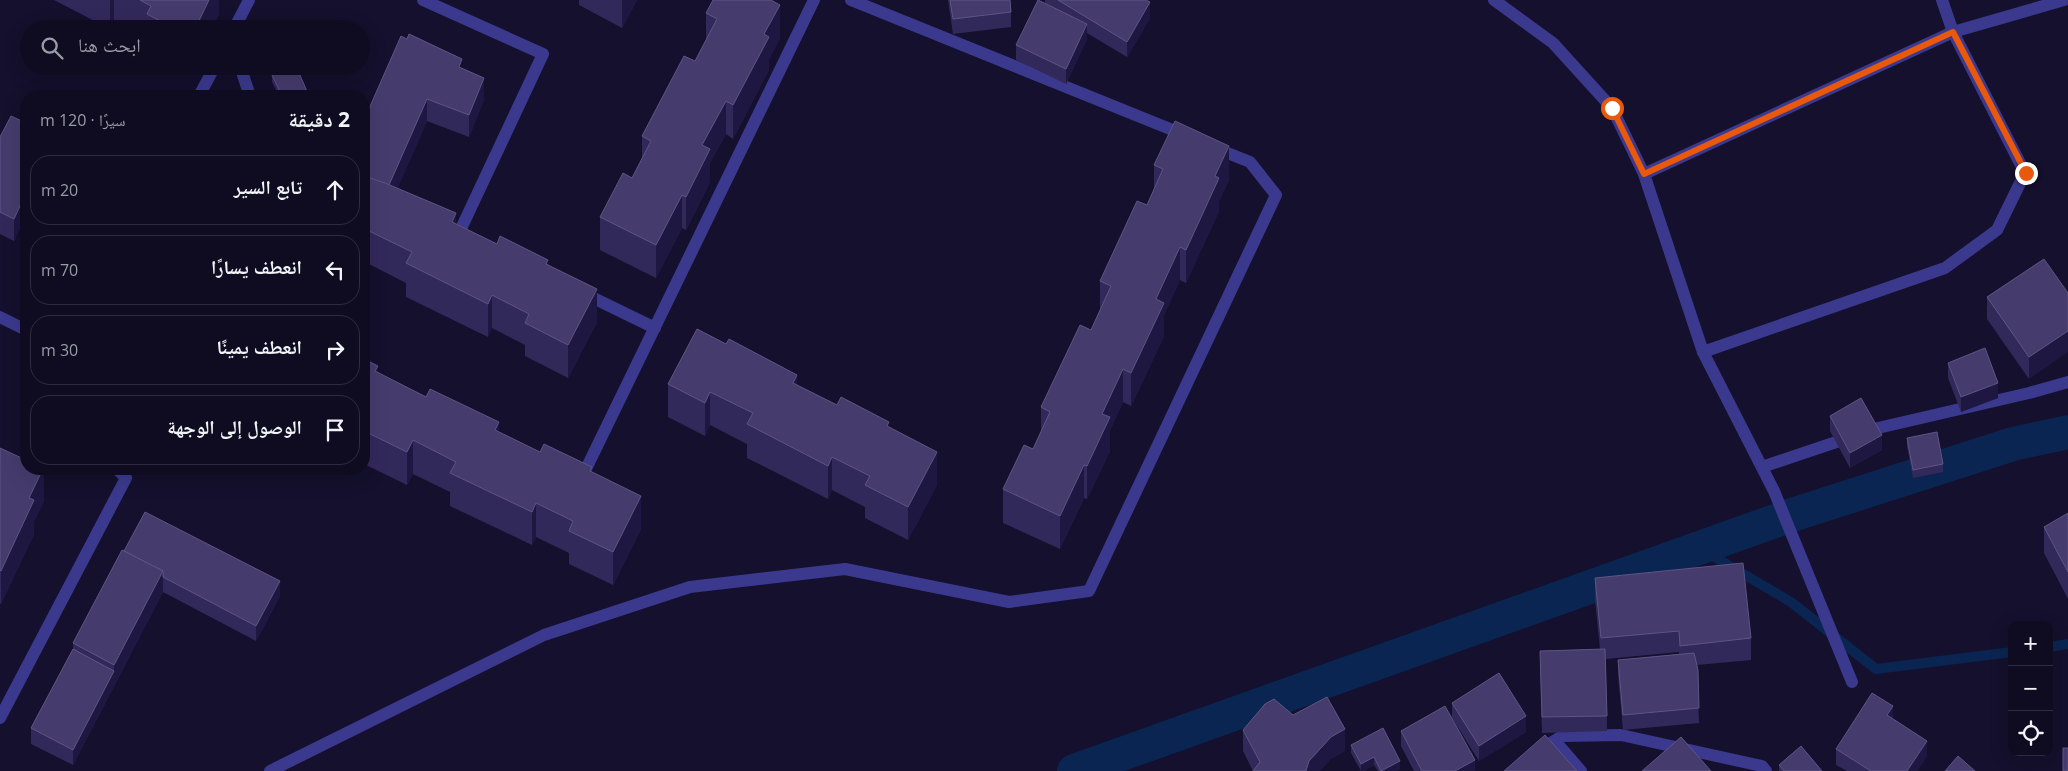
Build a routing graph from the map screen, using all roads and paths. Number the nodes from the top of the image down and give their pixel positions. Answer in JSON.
{"nodes":[{"id":1,"x":249,"y":0,"type":"edge"},
{"id":2,"x":423,"y":0,"type":"edge"},
{"id":3,"x":814,"y":0,"type":"edge"},
{"id":4,"x":851,"y":0,"type":"edge"},
{"id":5,"x":1494,"y":0,"type":"edge"},
{"id":6,"x":1942,"y":0,"type":"edge"},
{"id":7,"x":2066,"y":0,"type":"edge"},
{"id":8,"x":239,"y":20,"type":"edge"},
{"id":9,"x":1953,"y":32,"type":"junction"},
{"id":10,"x":210,"y":75,"type":"edge"},
{"id":11,"x":243,"y":75,"type":"edge"},
{"id":12,"x":203,"y":90,"type":"edge"},
{"id":13,"x":248,"y":90,"type":"edge"},
{"id":14,"x":1644,"y":174,"type":"junction"},
{"id":15,"x":477,"y":242,"type":"edge"},
{"id":16,"x":566,"y":285,"type":"edge"},
{"id":17,"x":0,"y":318,"type":"edge"},
{"id":18,"x":20,"y":327,"type":"edge"},
{"id":19,"x":655,"y":328,"type":"junction"},
{"id":20,"x":1703,"y":352,"type":"junction"},
{"id":21,"x":2068,"y":382,"type":"edge"},
{"id":22,"x":566,"y":465,"type":"edge"},
{"id":23,"x":1762,"y":468,"type":"junction"},
{"id":24,"x":128,"y":475,"type":"edge"},
{"id":25,"x":1852,"y":682,"type":"dead end"},
{"id":26,"x":0,"y":718,"type":"edge"},
{"id":27,"x":1555,"y":741,"type":"junction"},
{"id":28,"x":1530,"y":756,"type":"edge"},
{"id":29,"x":270,"y":771,"type":"edge"},
{"id":30,"x":1581,"y":771,"type":"edge"},
{"id":31,"x":1766,"y":771,"type":"edge"}],
"edges":[{"from":1,"to":8,"type":"street"},
{"from":2,"to":15,"type":"street"},
{"from":3,"to":19,"type":"street"},
{"from":4,"to":29,"type":"street"},
{"from":5,"to":14,"type":"street"},
{"from":6,"to":9,"type":"street"},
{"from":7,"to":9,"type":"street"},
{"from":9,"to":14,"type":"street"},
{"from":9,"to":20,"type":"street"},
{"from":10,"to":12,"type":"street"},
{"from":11,"to":13,"type":"street"},
{"from":14,"to":20,"type":"street"},
{"from":16,"to":19,"type":"street"},
{"from":17,"to":18,"type":"street"},
{"from":19,"to":22,"type":"street"},
{"from":20,"to":23,"type":"street"},
{"from":21,"to":23,"type":"street"},
{"from":23,"to":25,"type":"street"},
{"from":24,"to":26,"type":"street"},
{"from":27,"to":28,"type":"street"},
{"from":27,"to":30,"type":"street"},
{"from":27,"to":31,"type":"street"}]}
